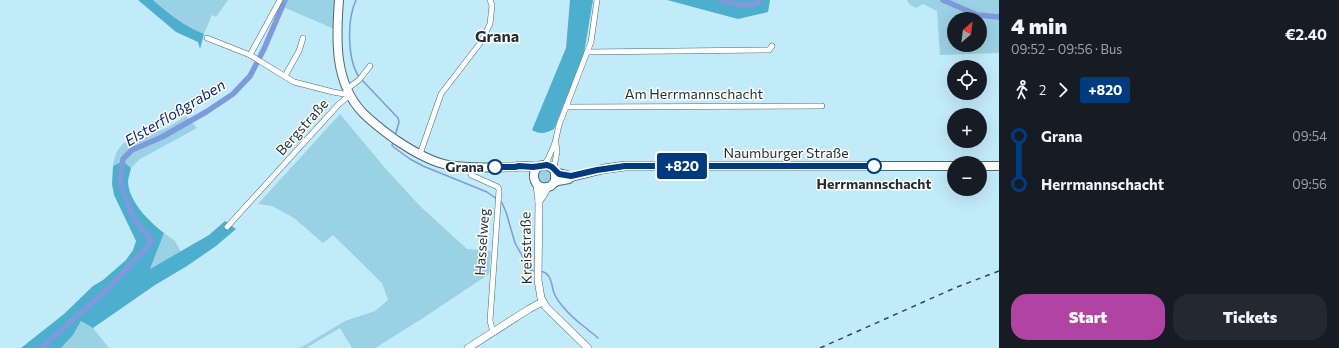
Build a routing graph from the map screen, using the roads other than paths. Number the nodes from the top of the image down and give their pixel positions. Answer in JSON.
{"nodes":[{"id":1,"x":280,"y":0,"type":"edge"},
{"id":2,"x":339,"y":0,"type":"edge"},
{"id":3,"x":490,"y":0,"type":"edge"},
{"id":4,"x":597,"y":0,"type":"edge"},
{"id":5,"x":207,"y":38,"type":"dead end"},
{"id":6,"x":303,"y":38,"type":"dead end"},
{"id":7,"x":772,"y":46,"type":"dead end"},
{"id":8,"x":587,"y":52,"type":"junction"},
{"id":9,"x":250,"y":55,"type":"junction"},
{"id":10,"x":370,"y":66,"type":"dead end"},
{"id":11,"x":285,"y":76,"type":"junction"},
{"id":12,"x":349,"y":92,"type":"junction"},
{"id":13,"x":822,"y":106,"type":"dead end"},
{"id":14,"x":567,"y":107,"type":"junction"},
{"id":15,"x":555,"y":143,"type":"junction"},
{"id":16,"x":420,"y":154,"type":"junction"},
{"id":17,"x":541,"y":166,"type":"junction"},
{"id":18,"x":947,"y":166,"type":"edge"},
{"id":19,"x":987,"y":166,"type":"edge"},
{"id":20,"x":999,"y":166,"type":"edge"},
{"id":21,"x":515,"y":167,"type":"junction"},
{"id":22,"x":470,"y":168,"type":"junction"},
{"id":23,"x":555,"y":170,"type":"junction"},
{"id":24,"x":571,"y":176,"type":"junction"},
{"id":25,"x":536,"y":181,"type":"junction"},
{"id":26,"x":551,"y":185,"type":"junction"},
{"id":27,"x":539,"y":201,"type":"junction"},
{"id":28,"x":227,"y":227,"type":"dead end"},
{"id":29,"x":542,"y":302,"type":"junction"},
{"id":30,"x":493,"y":332,"type":"junction"},
{"id":31,"x":471,"y":346,"type":"edge"},
{"id":32,"x":588,"y":348,"type":"edge"}],
"edges":[{"from":1,"to":9,"type":"street"},
{"from":2,"to":12,"type":"main road"},
{"from":3,"to":16,"type":"street"},
{"from":4,"to":8,"type":"street"},
{"from":5,"to":9,"type":"street","name":"Bergstraße"},
{"from":6,"to":11,"type":"street"},
{"from":7,"to":8,"type":"street"},
{"from":8,"to":14,"type":"street"},
{"from":9,"to":11,"type":"street","name":"Bergstraße"},
{"from":10,"to":12,"type":"street"},
{"from":11,"to":12,"type":"street","name":"Bergstraße"},
{"from":12,"to":16,"type":"main road"},
{"from":12,"to":28,"type":"street","name":"Bergstraße"},
{"from":13,"to":14,"type":"street","name":"Am Herrmannschacht"},
{"from":14,"to":15,"type":"street"},
{"from":15,"to":17,"type":"street"},
{"from":15,"to":23,"type":"street"},
{"from":16,"to":22,"type":"main road"},
{"from":17,"to":21,"type":"main road"},
{"from":17,"to":23,"type":"main road"},
{"from":17,"to":25,"type":"main road"},
{"from":18,"to":24,"type":"main road","name":"Naumburger Straße"},
{"from":19,"to":20,"type":"main road"},
{"from":21,"to":22,"type":"main road"},
{"from":21,"to":25,"type":"main road"},
{"from":22,"to":30,"type":"street","name":"Hasselweg"},
{"from":23,"to":24,"type":"main road","name":"Naumburger Straße"},
{"from":23,"to":26,"type":"main road"},
{"from":24,"to":26,"type":"main road","name":"Naumburger Straße"},
{"from":25,"to":26,"type":"main road"},
{"from":25,"to":27,"type":"main road","name":"Kreisstraße"},
{"from":26,"to":27,"type":"main road","name":"Kreisstraße"},
{"from":27,"to":29,"type":"main road","name":"Kreisstraße"},
{"from":29,"to":30,"type":"main road"},
{"from":29,"to":32,"type":"main road","name":"Kreisstraße"},
{"from":30,"to":31,"type":"main road"}]}
